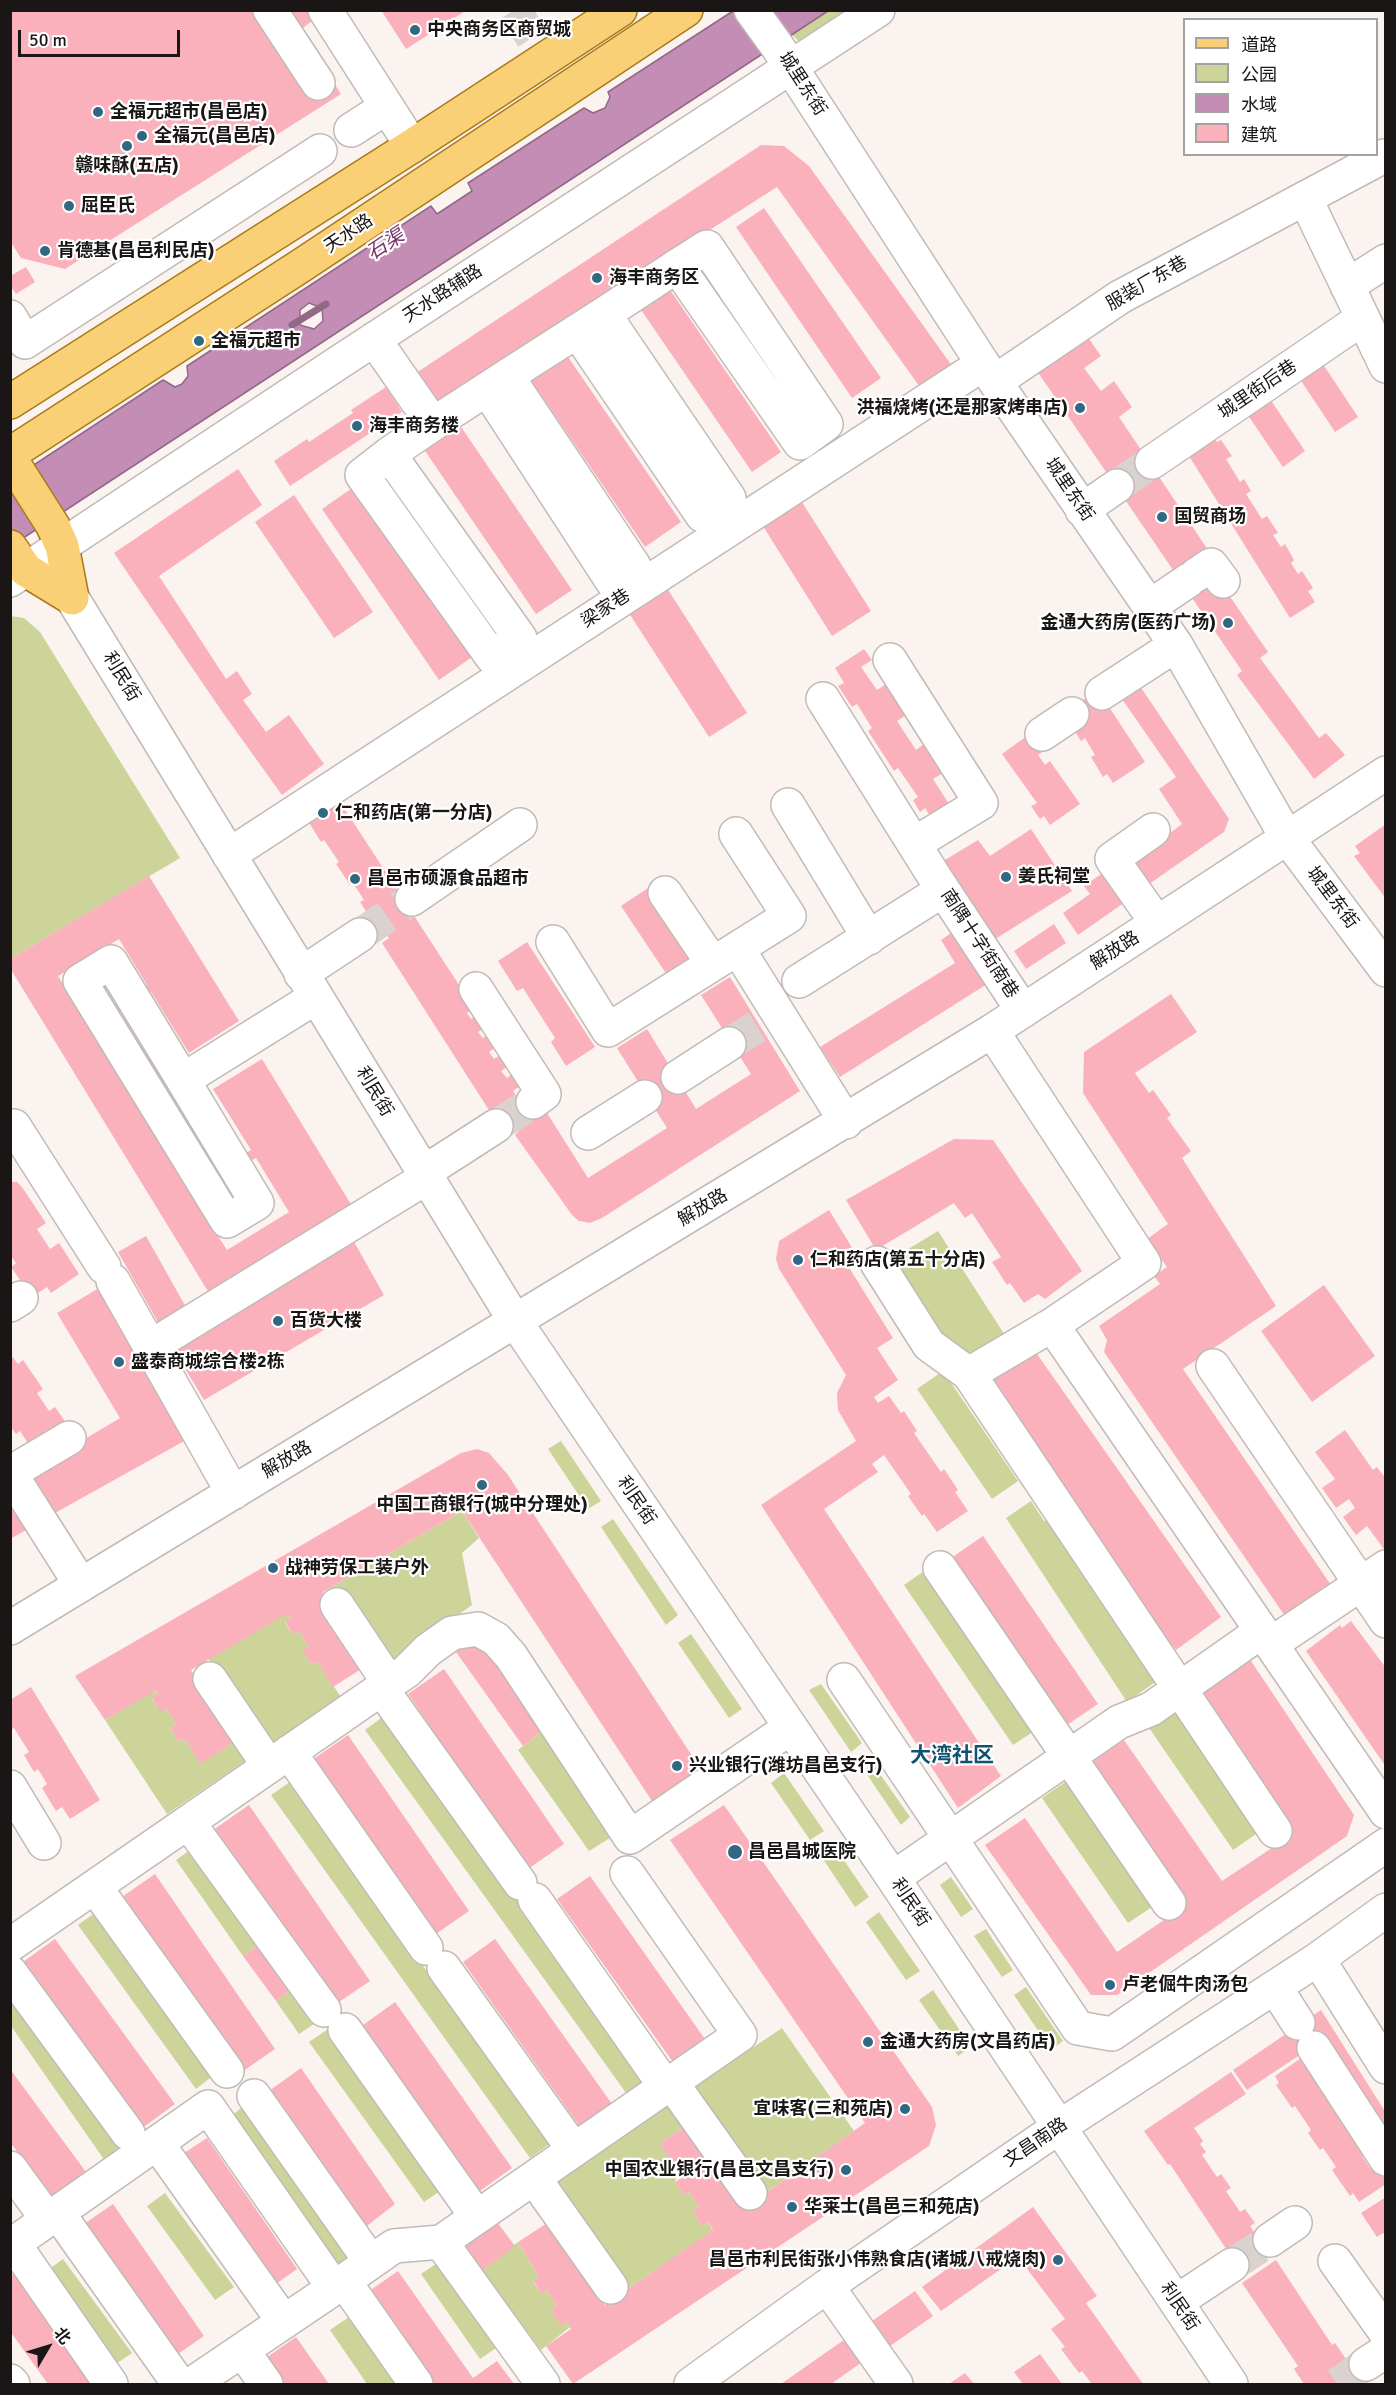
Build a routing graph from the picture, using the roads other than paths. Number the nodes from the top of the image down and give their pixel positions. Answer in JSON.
{"nodes":[{"id":1,"x":270,"y":10,"type":"edge"},
{"id":2,"x":325,"y":10,"type":"edge"},
{"id":3,"x":620,"y":10,"type":"edge"},
{"id":4,"x":686,"y":10,"type":"edge"},
{"id":5,"x":751,"y":10,"type":"edge"},
{"id":6,"x":878,"y":10,"type":"edge"},
{"id":7,"x":783,"y":56,"type":"junction"},
{"id":8,"x":318,"y":83,"type":"dead end"},
{"id":9,"x":387,"y":107,"type":"junction"},
{"id":10,"x":351,"y":130,"type":"dead end"},
{"id":11,"x":412,"y":146,"type":"junction"},
{"id":12,"x":320,"y":151,"type":"dead end"},
{"id":13,"x":1384,"y":156,"type":"dead end"},
{"id":14,"x":254,"y":193,"type":"junction"},
{"id":15,"x":1305,"y":198,"type":"junction"},
{"id":16,"x":278,"y":232,"type":"junction"},
{"id":17,"x":1386,"y":261,"type":"edge"},
{"id":18,"x":678,"y":266,"type":"junction"},
{"id":19,"x":1347,"y":286,"type":"junction"},
{"id":20,"x":10,"y":317,"type":"edge"},
{"id":21,"x":1363,"y":318,"type":"junction"},
{"id":22,"x":591,"y":322,"type":"junction"},
{"id":23,"x":374,"y":339,"type":"junction"},
{"id":24,"x":1386,"y":366,"type":"edge"},
{"id":25,"x":989,"y":372,"type":"junction"},
{"id":26,"x":497,"y":382,"type":"junction"},
{"id":27,"x":10,"y":402,"type":"edge"},
{"id":28,"x":433,"y":424,"type":"junction"},
{"id":29,"x":389,"y":454,"type":"junction"},
{"id":30,"x":13,"y":461,"type":"edge"},
{"id":31,"x":1152,"y":462,"type":"tunnel mouth"},
{"id":32,"x":1117,"y":486,"type":"tunnel mouth"},
{"id":33,"x":1082,"y":510,"type":"junction"},
{"id":34,"x":57,"y":536,"type":"junction"},
{"id":35,"x":15,"y":562,"type":"edge"},
{"id":36,"x":1202,"y":579,"type":"dead end"},
{"id":37,"x":72,"y":598,"type":"junction"},
{"id":38,"x":1149,"y":607,"type":"junction"},
{"id":39,"x":1176,"y":645,"type":"junction"},
{"id":40,"x":891,"y":660,"type":"dead end"},
{"id":41,"x":1102,"y":693,"type":"dead end"},
{"id":42,"x":823,"y":699,"type":"dead end"},
{"id":43,"x":1071,"y":714,"type":"dead end"},
{"id":44,"x":1042,"y":734,"type":"dead end"},
{"id":45,"x":1386,"y":773,"type":"edge"},
{"id":46,"x":788,"y":805,"type":"dead end"},
{"id":47,"x":520,"y":825,"type":"dead end"},
{"id":48,"x":1153,"y":830,"type":"dead end"},
{"id":49,"x":736,"y":834,"type":"dead end"},
{"id":50,"x":1286,"y":837,"type":"junction"},
{"id":51,"x":914,"y":844,"type":"junction"},
{"id":52,"x":229,"y":855,"type":"junction"},
{"id":53,"x":939,"y":883,"type":"junction"},
{"id":54,"x":665,"y":893,"type":"dead end"},
{"id":55,"x":412,"y":899,"type":"tunnel mouth"},
{"id":56,"x":1156,"y":923,"type":"junction"},
{"id":57,"x":360,"y":935,"type":"tunnel mouth"},
{"id":58,"x":869,"y":938,"type":"junction"},
{"id":59,"x":553,"y":942,"type":"dead end"},
{"id":60,"x":725,"y":957,"type":"junction"},
{"id":61,"x":1386,"y":970,"type":"edge"},
{"id":62,"x":799,"y":981,"type":"dead end"},
{"id":63,"x":309,"y":986,"type":"junction"},
{"id":64,"x":476,"y":990,"type":"dead end"},
{"id":65,"x":1023,"y":1011,"type":"junction"},
{"id":66,"x":992,"y":1031,"type":"junction"},
{"id":67,"x":729,"y":1044,"type":"tunnel mouth"},
{"id":68,"x":678,"y":1077,"type":"dead end"},
{"id":69,"x":183,"y":1080,"type":"junction"},
{"id":70,"x":645,"y":1097,"type":"dead end"},
{"id":71,"x":533,"y":1102,"type":"dead end"},
{"id":72,"x":846,"y":1122,"type":"junction"},
{"id":73,"x":496,"y":1126,"type":"tunnel mouth"},
{"id":74,"x":12,"y":1128,"type":"edge"},
{"id":75,"x":588,"y":1133,"type":"dead end"},
{"id":76,"x":424,"y":1175,"type":"junction"},
{"id":77,"x":877,"y":1263,"type":"dead end"},
{"id":78,"x":515,"y":1321,"type":"junction"},
{"id":79,"x":1052,"y":1325,"type":"junction"},
{"id":80,"x":150,"y":1347,"type":"junction"},
{"id":81,"x":1213,"y":1366,"type":"dead end"},
{"id":82,"x":969,"y":1374,"type":"junction"},
{"id":83,"x":69,"y":1437,"type":"dead end"},
{"id":84,"x":10,"y":1473,"type":"edge"},
{"id":85,"x":233,"y":1493,"type":"junction"},
{"id":86,"x":940,"y":1568,"type":"dead end"},
{"id":87,"x":1373,"y":1575,"type":"edge"},
{"id":88,"x":81,"y":1585,"type":"junction"},
{"id":89,"x":337,"y":1605,"type":"dead end"},
{"id":90,"x":1386,"y":1621,"type":"edge"},
{"id":91,"x":10,"y":1628,"type":"edge"},
{"id":92,"x":1267,"y":1638,"type":"junction"},
{"id":93,"x":210,"y":1679,"type":"dead end"},
{"id":94,"x":844,"y":1680,"type":"dead end"},
{"id":95,"x":385,"y":1686,"type":"junction"},
{"id":96,"x":1180,"y":1688,"type":"junction"},
{"id":97,"x":790,"y":1728,"type":"junction"},
{"id":98,"x":1069,"y":1756,"type":"junction"},
{"id":99,"x":279,"y":1759,"type":"junction"},
{"id":100,"x":10,"y":1787,"type":"edge"},
{"id":101,"x":1386,"y":1812,"type":"edge"},
{"id":102,"x":188,"y":1822,"type":"junction"},
{"id":103,"x":1275,"y":1831,"type":"dead end"},
{"id":104,"x":951,"y":1838,"type":"junction"},
{"id":105,"x":44,"y":1843,"type":"dead end"},
{"id":106,"x":1386,"y":1845,"type":"edge"},
{"id":107,"x":627,"y":1873,"type":"dead end"},
{"id":108,"x":893,"y":1878,"type":"junction"},
{"id":109,"x":95,"y":1887,"type":"junction"},
{"id":110,"x":1169,"y":1903,"type":"dead end"},
{"id":111,"x":1386,"y":1910,"type":"edge"},
{"id":112,"x":10,"y":1946,"type":"edge"},
{"id":113,"x":1318,"y":1959,"type":"junction"},
{"id":114,"x":10,"y":1972,"type":"edge"},
{"id":115,"x":1275,"y":1987,"type":"junction"},
{"id":116,"x":1386,"y":2067,"type":"edge"},
{"id":117,"x":226,"y":2071,"type":"dead end"},
{"id":118,"x":668,"y":2084,"type":"junction"},
{"id":119,"x":254,"y":2096,"type":"dead end"},
{"id":120,"x":1059,"y":2127,"type":"junction"},
{"id":121,"x":143,"y":2138,"type":"junction"},
{"id":122,"x":574,"y":2150,"type":"junction"},
{"id":123,"x":1386,"y":2159,"type":"edge"},
{"id":124,"x":10,"y":2168,"type":"edge"},
{"id":125,"x":534,"y":2178,"type":"junction"},
{"id":126,"x":750,"y":2193,"type":"dead end"},
{"id":127,"x":53,"y":2217,"type":"junction"},
{"id":128,"x":477,"y":2217,"type":"junction"},
{"id":129,"x":441,"y":2242,"type":"junction"},
{"id":130,"x":12,"y":2245,"type":"edge"},
{"id":131,"x":1335,"y":2261,"type":"dead end"},
{"id":132,"x":372,"y":2262,"type":"junction"},
{"id":133,"x":1232,"y":2265,"type":"tunnel mouth"},
{"id":134,"x":827,"y":2286,"type":"junction"},
{"id":135,"x":611,"y":2287,"type":"dead end"},
{"id":136,"x":1176,"y":2302,"type":"junction"},
{"id":137,"x":284,"y":2322,"type":"junction"},
{"id":138,"x":1386,"y":2333,"type":"edge"},
{"id":139,"x":242,"y":2350,"type":"junction"},
{"id":140,"x":10,"y":2381,"type":"edge"},
{"id":141,"x":193,"y":2383,"type":"edge"},
{"id":142,"x":13,"y":2385,"type":"edge"},
{"id":143,"x":111,"y":2385,"type":"edge"},
{"id":144,"x":266,"y":2385,"type":"edge"},
{"id":145,"x":416,"y":2385,"type":"edge"},
{"id":146,"x":543,"y":2385,"type":"edge"},
{"id":147,"x":691,"y":2385,"type":"edge"},
{"id":148,"x":896,"y":2385,"type":"edge"},
{"id":149,"x":1231,"y":2385,"type":"edge"}],
"edges":[{"from":1,"to":8,"type":"street"},
{"from":2,"to":9,"type":"street"},
{"from":3,"to":11,"type":"main road"},
{"from":4,"to":30,"type":"main road","name":"天水路"},
{"from":5,"to":7,"type":"street","name":"城里东街"},
{"from":6,"to":7,"type":"street","name":"天水路辅路"},
{"from":7,"to":23,"type":"street","name":"天水路辅路"},
{"from":7,"to":25,"type":"street","name":"城里东街"},
{"from":9,"to":10,"type":"street"},
{"from":9,"to":11,"type":"street"},
{"from":11,"to":16,"type":"main road"},
{"from":12,"to":14,"type":"street"},
{"from":13,"to":15,"type":"street","name":"服装厂东巷"},
{"from":14,"to":16,"type":"street"},
{"from":14,"to":20,"type":"street"},
{"from":15,"to":19,"type":"street"},
{"from":15,"to":25,"type":"street","name":"服装厂东巷"},
{"from":16,"to":27,"type":"main road"},
{"from":17,"to":19,"type":"street"},
{"from":18,"to":18,"type":"street"},
{"from":18,"to":22,"type":"street"},
{"from":19,"to":21,"type":"street"},
{"from":21,"to":24,"type":"street"},
{"from":21,"to":31,"type":"street","name":"城里街后巷"},
{"from":22,"to":22,"type":"street"},
{"from":22,"to":26,"type":"street"},
{"from":23,"to":28,"type":"street"},
{"from":23,"to":34,"type":"street","name":"天水路辅路"},
{"from":25,"to":33,"type":"street","name":"城里东街"},
{"from":25,"to":52,"type":"street","name":"梁家巷"},
{"from":26,"to":26,"type":"street"},
{"from":26,"to":28,"type":"street"},
{"from":28,"to":29,"type":"street"},
{"from":29,"to":29,"type":"street"},
{"from":30,"to":34,"type":"main road","name":"利民街"},
{"from":32,"to":33,"type":"street"},
{"from":33,"to":38,"type":"street","name":"城里东街"},
{"from":34,"to":35,"type":"street","name":"天水路辅路"},
{"from":34,"to":37,"type":"main road","name":"利民街"},
{"from":35,"to":37,"type":"main road","name":"利民街"},
{"from":36,"to":38,"type":"street"},
{"from":37,"to":52,"type":"street","name":"利民街"},
{"from":38,"to":39,"type":"street","name":"城里东街"},
{"from":39,"to":41,"type":"street"},
{"from":39,"to":50,"type":"street","name":"城里东街"},
{"from":40,"to":51,"type":"street"},
{"from":42,"to":51,"type":"street","name":"南隅十字街南巷"},
{"from":43,"to":44,"type":"street"},
{"from":45,"to":50,"type":"street","name":"解放路"},
{"from":46,"to":58,"type":"street"},
{"from":47,"to":55,"type":"street"},
{"from":48,"to":56,"type":"street"},
{"from":49,"to":60,"type":"street"},
{"from":50,"to":56,"type":"street","name":"解放路"},
{"from":50,"to":61,"type":"street","name":"城里东街"},
{"from":51,"to":53,"type":"street","name":"南隅十字街南巷"},
{"from":52,"to":63,"type":"street","name":"利民街"},
{"from":53,"to":58,"type":"street"},
{"from":53,"to":65,"type":"street","name":"南隅十字街南巷"},
{"from":54,"to":60,"type":"street"},
{"from":56,"to":65,"type":"street","name":"解放路"},
{"from":57,"to":63,"type":"street"},
{"from":58,"to":62,"type":"street"},
{"from":59,"to":60,"type":"street"},
{"from":60,"to":72,"type":"street"},
{"from":63,"to":69,"type":"street"},
{"from":63,"to":76,"type":"street","name":"利民街"},
{"from":64,"to":71,"type":"street"},
{"from":65,"to":66,"type":"street","name":"解放路"},
{"from":66,"to":72,"type":"street","name":"解放路"},
{"from":66,"to":79,"type":"street"},
{"from":67,"to":68,"type":"street"},
{"from":69,"to":69,"type":"street"},
{"from":70,"to":75,"type":"street"},
{"from":72,"to":78,"type":"street","name":"解放路"},
{"from":73,"to":76,"type":"street"},
{"from":74,"to":80,"type":"street"},
{"from":76,"to":78,"type":"street","name":"利民街"},
{"from":76,"to":80,"type":"street"},
{"from":77,"to":82,"type":"street"},
{"from":78,"to":85,"type":"street","name":"解放路"},
{"from":78,"to":97,"type":"street","name":"利民街"},
{"from":79,"to":82,"type":"street"},
{"from":79,"to":92,"type":"street"},
{"from":80,"to":85,"type":"street"},
{"from":81,"to":87,"type":"street"},
{"from":82,"to":96,"type":"street"},
{"from":83,"to":84,"type":"street"},
{"from":84,"to":88,"type":"street"},
{"from":85,"to":88,"type":"street","name":"解放路"},
{"from":86,"to":98,"type":"street"},
{"from":87,"to":90,"type":"street"},
{"from":87,"to":92,"type":"street"},
{"from":88,"to":91,"type":"street","name":"解放路"},
{"from":89,"to":95,"type":"street"},
{"from":92,"to":96,"type":"street"},
{"from":92,"to":101,"type":"street"},
{"from":93,"to":99,"type":"street"},
{"from":94,"to":104,"type":"street"},
{"from":95,"to":97,"type":"street"},
{"from":95,"to":99,"type":"street"},
{"from":95,"to":118,"type":"street"},
{"from":96,"to":98,"type":"street"},
{"from":96,"to":103,"type":"street"},
{"from":97,"to":108,"type":"street","name":"利民街"},
{"from":98,"to":104,"type":"street"},
{"from":98,"to":110,"type":"street"},
{"from":99,"to":102,"type":"street"},
{"from":99,"to":122,"type":"street"},
{"from":100,"to":105,"type":"street"},
{"from":102,"to":109,"type":"street"},
{"from":102,"to":128,"type":"street"},
{"from":104,"to":106,"type":"street"},
{"from":104,"to":108,"type":"street"},
{"from":107,"to":118,"type":"street"},
{"from":108,"to":120,"type":"street","name":"利民街"},
{"from":109,"to":112,"type":"street"},
{"from":109,"to":117,"type":"street"},
{"from":111,"to":113,"type":"street","name":"文昌南路"},
{"from":113,"to":115,"type":"street","name":"文昌南路"},
{"from":113,"to":116,"type":"street"},
{"from":114,"to":121,"type":"street"},
{"from":115,"to":120,"type":"street","name":"文昌南路"},
{"from":115,"to":123,"type":"street"},
{"from":118,"to":122,"type":"street"},
{"from":118,"to":126,"type":"street"},
{"from":119,"to":132,"type":"street"},
{"from":120,"to":134,"type":"street","name":"文昌南路"},
{"from":120,"to":136,"type":"street","name":"利民街"},
{"from":121,"to":127,"type":"street"},
{"from":121,"to":137,"type":"street"},
{"from":121,"to":137,"type":"street"},
{"from":122,"to":125,"type":"street"},
{"from":124,"to":127,"type":"street"},
{"from":125,"to":128,"type":"street"},
{"from":125,"to":135,"type":"street"},
{"from":127,"to":130,"type":"street"},
{"from":127,"to":141,"type":"street"},
{"from":128,"to":129,"type":"street"},
{"from":129,"to":132,"type":"street"},
{"from":129,"to":146,"type":"street"},
{"from":130,"to":143,"type":"street"},
{"from":131,"to":138,"type":"street"},
{"from":132,"to":145,"type":"street"},
{"from":133,"to":136,"type":"street"},
{"from":134,"to":147,"type":"street","name":"文昌南路"},
{"from":134,"to":148,"type":"street"},
{"from":136,"to":149,"type":"street","name":"利民街"},
{"from":137,"to":139,"type":"street"},
{"from":139,"to":141,"type":"street"},
{"from":139,"to":144,"type":"street"},
{"from":140,"to":142,"type":"street"}]}
